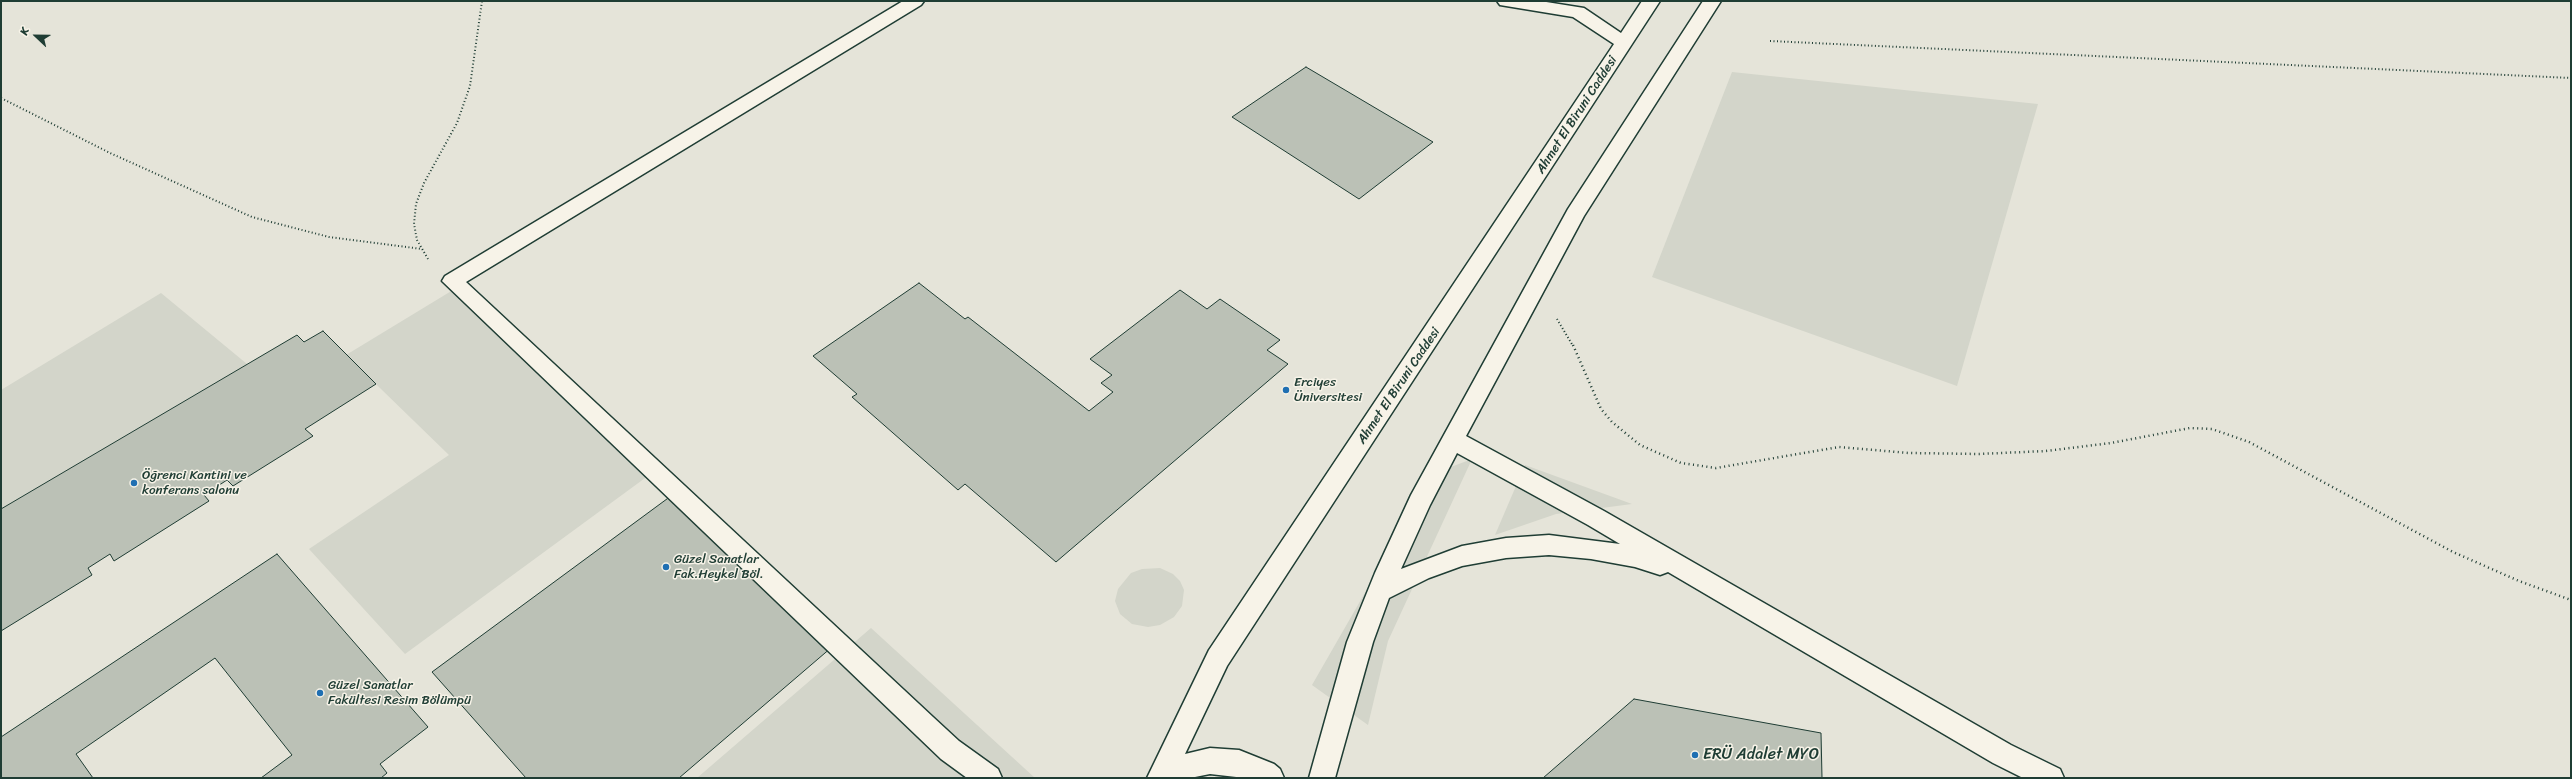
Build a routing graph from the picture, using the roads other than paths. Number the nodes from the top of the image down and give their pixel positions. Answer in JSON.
{"nodes":[{"id":1,"x":915,"y":1,"type":"edge"},
{"id":2,"x":1506,"y":1,"type":"edge"},
{"id":3,"x":1651,"y":1,"type":"edge"},
{"id":4,"x":1712,"y":1,"type":"edge"},
{"id":5,"x":1624,"y":43,"type":"junction"},
{"id":6,"x":1452,"y":439,"type":"junction"},
{"id":7,"x":1718,"y":589,"type":"junction"},
{"id":8,"x":1380,"y":591,"type":"junction"},
{"id":9,"x":989,"y":778,"type":"edge"},
{"id":10,"x":1160,"y":778,"type":"edge"},
{"id":11,"x":1164,"y":778,"type":"edge"},
{"id":12,"x":1271,"y":778,"type":"edge"},
{"id":13,"x":1322,"y":778,"type":"edge"},
{"id":14,"x":2050,"y":778,"type":"edge"}],
"edges":[{"from":1,"to":9,"type":"street"},
{"from":2,"to":5,"type":"street"},
{"from":3,"to":5,"type":"street","name":"Ahmet El Biruni Caddesi"},
{"from":4,"to":6,"type":"street"},
{"from":5,"to":10,"type":"street","name":"Ahmet El Biruni Caddesi"},
{"from":6,"to":7,"type":"street"},
{"from":6,"to":8,"type":"street"},
{"from":7,"to":8,"type":"street"},
{"from":7,"to":14,"type":"street"},
{"from":8,"to":13,"type":"street"},
{"from":11,"to":12,"type":"street"}]}
